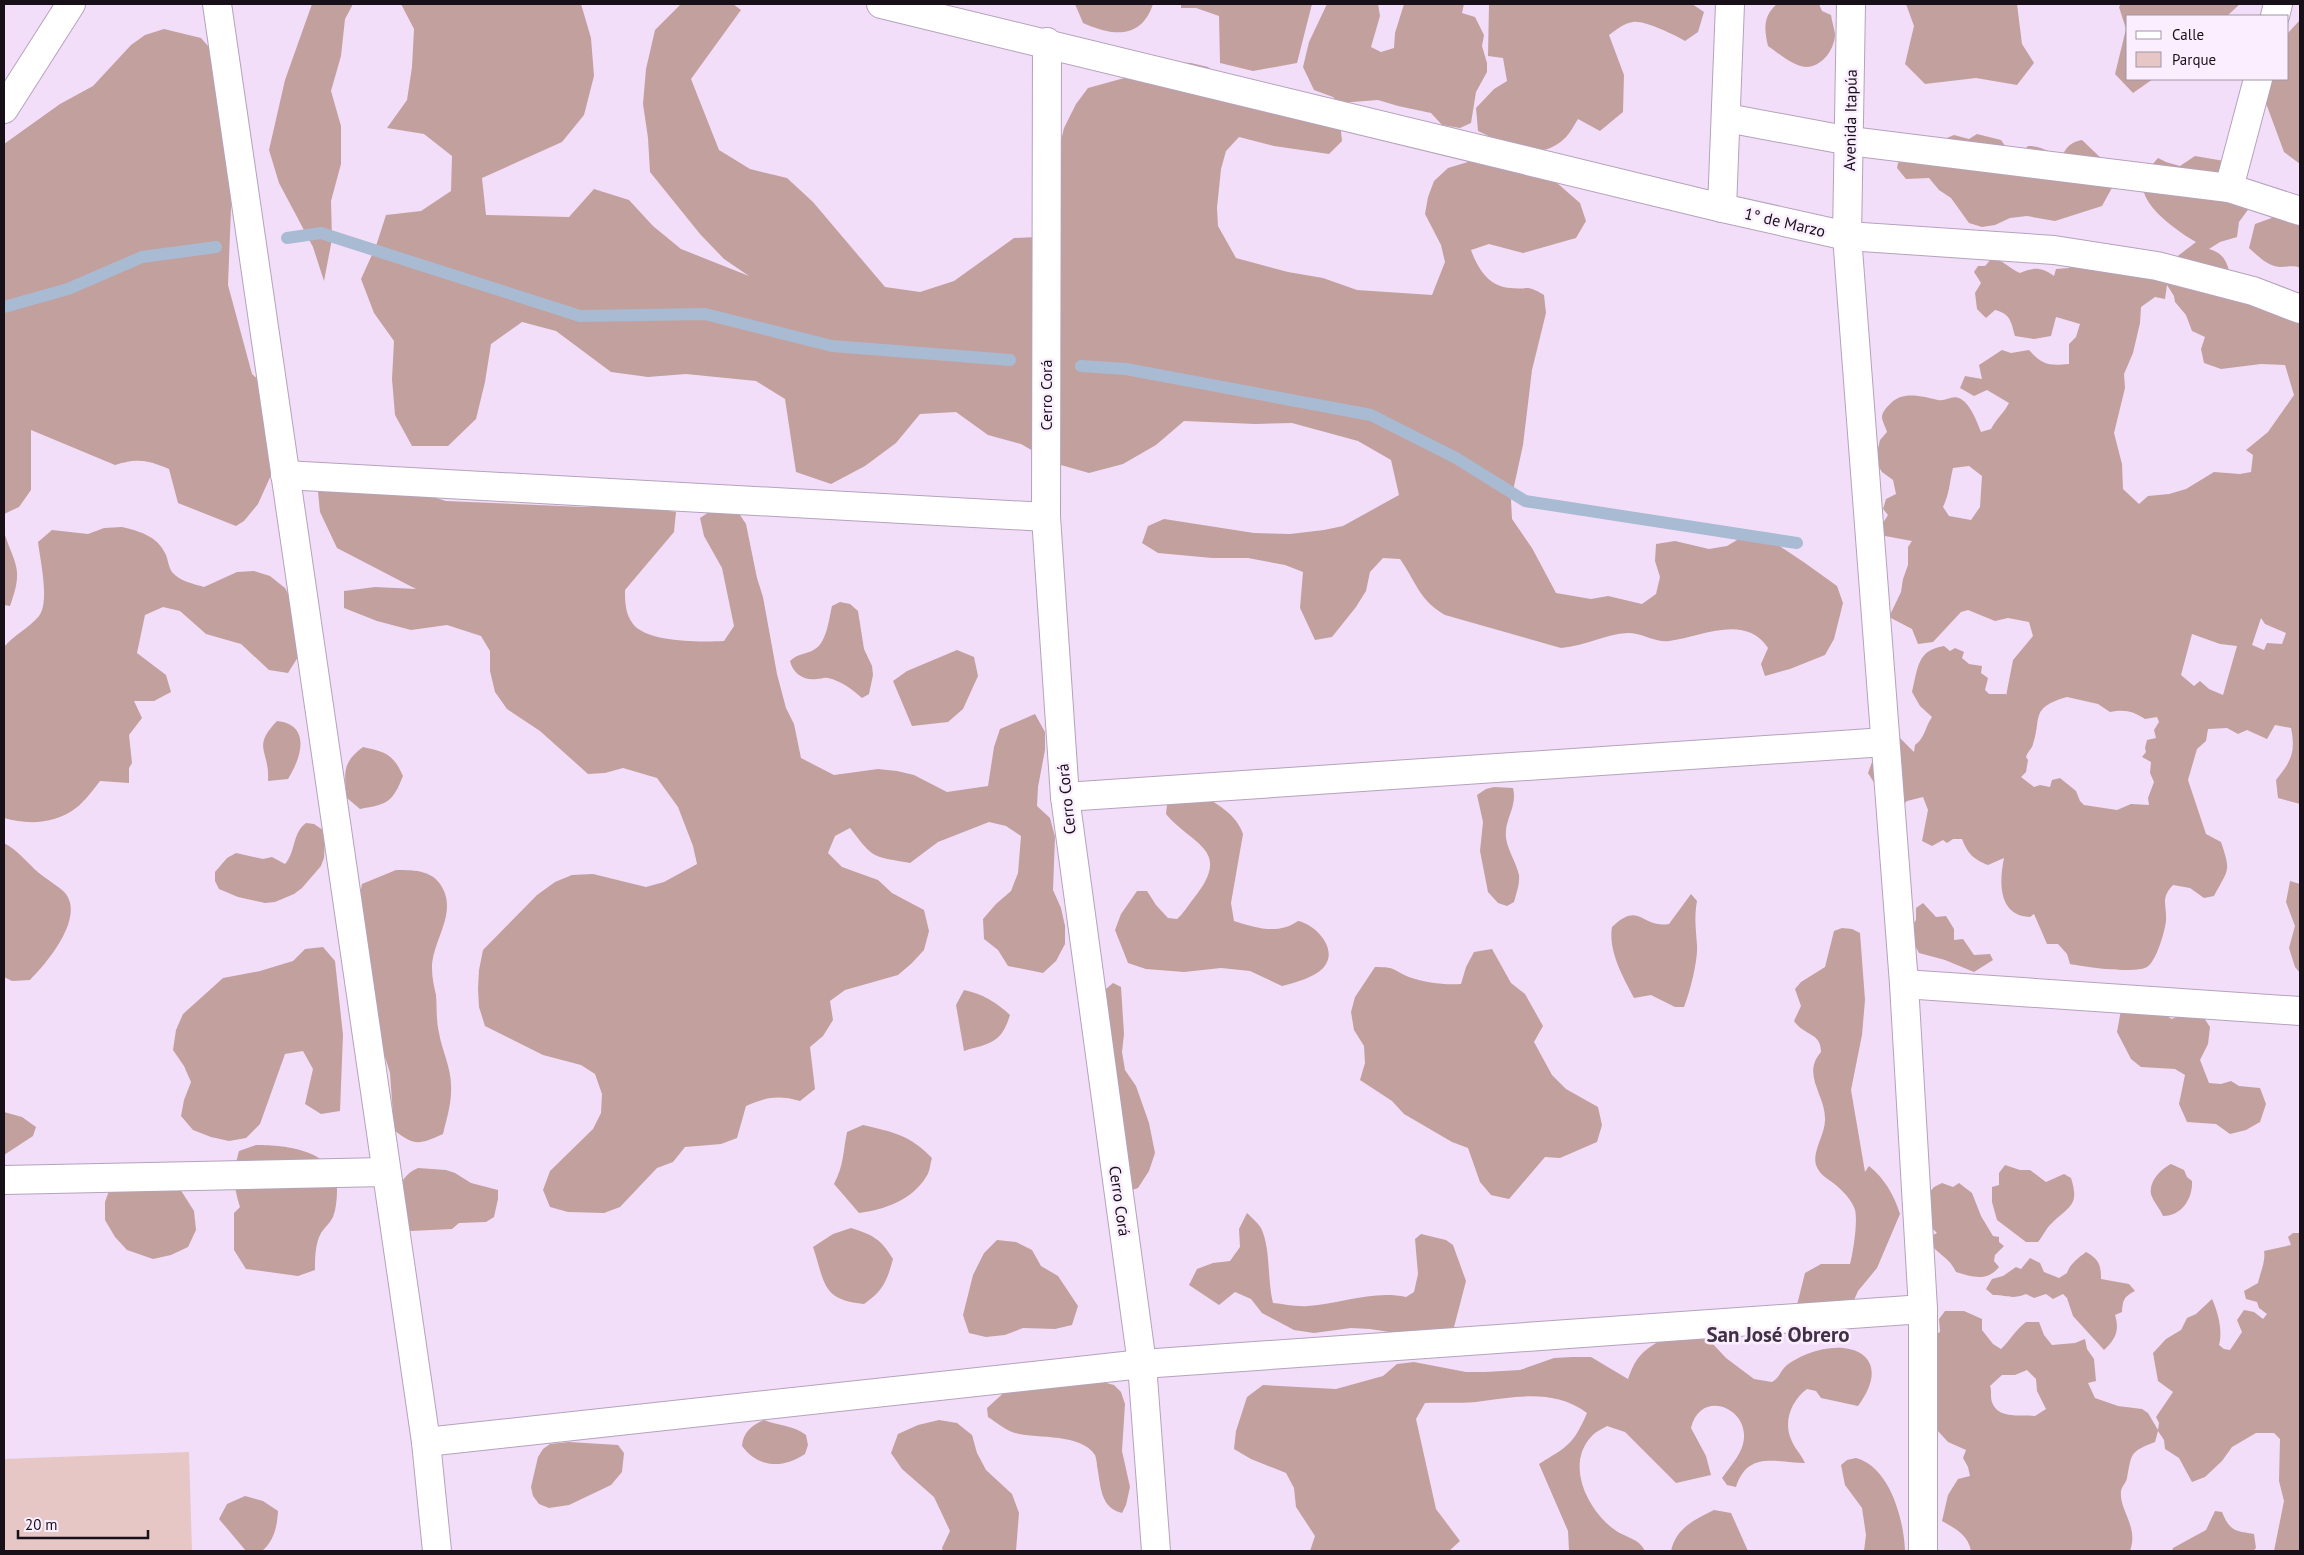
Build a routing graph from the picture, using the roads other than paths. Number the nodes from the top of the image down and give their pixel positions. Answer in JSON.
{"nodes":[{"id":1,"x":71,"y":4,"type":"edge"},
{"id":2,"x":217,"y":4,"type":"edge"},
{"id":3,"x":882,"y":4,"type":"edge"},
{"id":4,"x":1730,"y":4,"type":"edge"},
{"id":5,"x":1851,"y":4,"type":"edge"},
{"id":6,"x":1046,"y":42,"type":"junction"},
{"id":7,"x":2258,"y":80,"type":"edge"},
{"id":8,"x":4,"y":109,"type":"edge"},
{"id":9,"x":1727,"y":118,"type":"junction"},
{"id":10,"x":1850,"y":141,"type":"junction"},
{"id":11,"x":2229,"y":188,"type":"junction"},
{"id":12,"x":1722,"y":208,"type":"junction"},
{"id":13,"x":2300,"y":211,"type":"edge"},
{"id":14,"x":1847,"y":236,"type":"junction"},
{"id":15,"x":2300,"y":309,"type":"edge"},
{"id":16,"x":285,"y":475,"type":"junction"},
{"id":17,"x":1046,"y":518,"type":"junction"},
{"id":18,"x":1885,"y":742,"type":"junction"},
{"id":19,"x":1065,"y":797,"type":"junction"},
{"id":20,"x":1904,"y":984,"type":"junction"},
{"id":21,"x":2300,"y":1011,"type":"edge"},
{"id":22,"x":385,"y":1172,"type":"junction"},
{"id":23,"x":4,"y":1180,"type":"edge"},
{"id":24,"x":1923,"y":1309,"type":"junction"},
{"id":25,"x":1142,"y":1364,"type":"junction"},
{"id":26,"x":426,"y":1442,"type":"junction"},
{"id":27,"x":437,"y":1551,"type":"edge"},
{"id":28,"x":1156,"y":1551,"type":"edge"},
{"id":29,"x":1923,"y":1551,"type":"edge"}],
"edges":[{"from":1,"to":8,"type":"street"},
{"from":2,"to":16,"type":"street"},
{"from":3,"to":6,"type":"street","name":"1° de Marzo"},
{"from":4,"to":9,"type":"street"},
{"from":5,"to":10,"type":"street","name":"Avenida Itapúa"},
{"from":6,"to":12,"type":"street","name":"1° de Marzo"},
{"from":6,"to":17,"type":"street","name":"Cerro Corá"},
{"from":7,"to":11,"type":"street"},
{"from":9,"to":10,"type":"street"},
{"from":9,"to":12,"type":"street"},
{"from":10,"to":11,"type":"street"},
{"from":10,"to":14,"type":"street","name":"Avenida Itapúa"},
{"from":11,"to":13,"type":"street"},
{"from":12,"to":14,"type":"street","name":"1° de Marzo"},
{"from":14,"to":15,"type":"street","name":"1° de Marzo"},
{"from":14,"to":18,"type":"street","name":"Avenida Itapúa"},
{"from":16,"to":17,"type":"street"},
{"from":16,"to":22,"type":"street"},
{"from":17,"to":19,"type":"street","name":"Cerro Corá"},
{"from":18,"to":19,"type":"street"},
{"from":18,"to":20,"type":"street","name":"Avenida Itapúa"},
{"from":19,"to":25,"type":"street","name":"Cerro Corá"},
{"from":20,"to":21,"type":"street"},
{"from":20,"to":24,"type":"street","name":"Avenida Itapúa"},
{"from":22,"to":23,"type":"street"},
{"from":22,"to":26,"type":"street"},
{"from":24,"to":25,"type":"street"},
{"from":24,"to":29,"type":"street","name":"Avenida Itapúa"},
{"from":25,"to":26,"type":"street"},
{"from":25,"to":28,"type":"street","name":"Cerro Corá"},
{"from":26,"to":27,"type":"street"}]}
